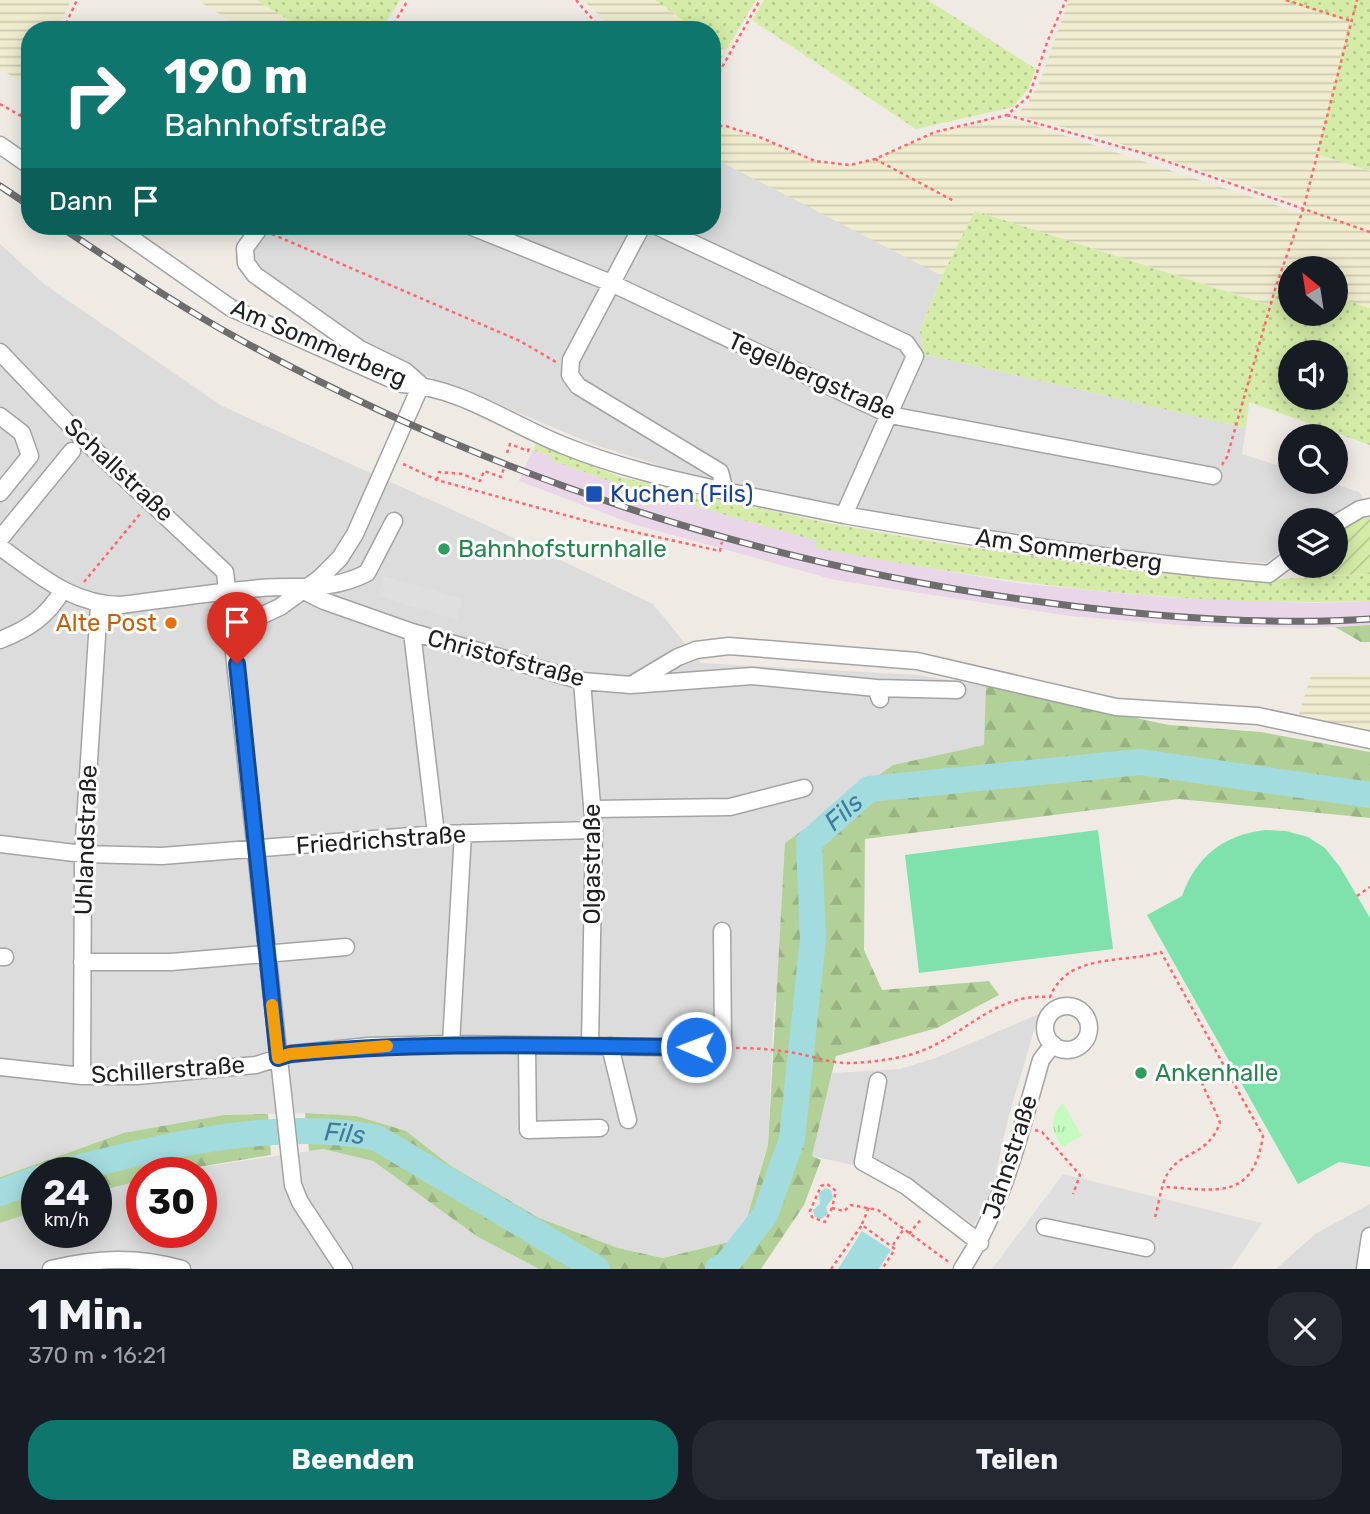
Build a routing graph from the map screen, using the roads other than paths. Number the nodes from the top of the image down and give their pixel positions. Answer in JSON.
{"nodes":[{"id":1,"x":0,"y":145,"type":"edge"},
{"id":2,"x":21,"y":160,"type":"edge"},
{"id":3,"x":127,"y":235,"type":"edge"},
{"id":4,"x":254,"y":235,"type":"edge"},
{"id":5,"x":492,"y":235,"type":"edge"},
{"id":6,"x":637,"y":235,"type":"edge"},
{"id":7,"x":675,"y":235,"type":"edge"},
{"id":8,"x":611,"y":283,"type":"junction"},
{"id":9,"x":0,"y":352,"type":"edge"},
{"id":10,"x":421,"y":385,"type":"junction"},
{"id":11,"x":890,"y":415,"type":"junction"},
{"id":12,"x":0,"y":416,"type":"edge"},
{"id":13,"x":72,"y":451,"type":"dead end"},
{"id":14,"x":30,"y":456,"type":"junction"},
{"id":15,"x":52,"y":474,"type":"junction"},
{"id":16,"x":1213,"y":476,"type":"road end"},
{"id":17,"x":725,"y":491,"type":"junction"},
{"id":18,"x":0,"y":493,"type":"edge"},
{"id":19,"x":1370,"y":507,"type":"edge"},
{"id":20,"x":844,"y":515,"type":"junction"},
{"id":21,"x":1348,"y":516,"type":"edge"},
{"id":22,"x":394,"y":520,"type":"dead end"},
{"id":23,"x":2,"y":528,"type":"edge"},
{"id":24,"x":0,"y":547,"type":"edge"},
{"id":25,"x":1278,"y":567,"type":"edge"},
{"id":26,"x":300,"y":589,"type":"junction"},
{"id":27,"x":230,"y":592,"type":"junction"},
{"id":28,"x":68,"y":593,"type":"junction"},
{"id":29,"x":99,"y":605,"type":"junction"},
{"id":30,"x":233,"y":624,"type":"junction"},
{"id":31,"x":412,"y":632,"type":"junction"},
{"id":32,"x":0,"y":640,"type":"edge"},
{"id":33,"x":582,"y":681,"type":"junction"},
{"id":34,"x":631,"y":685,"type":"junction"},
{"id":35,"x":957,"y":690,"type":"dead end"},
{"id":36,"x":1370,"y":740,"type":"edge"},
{"id":37,"x":804,"y":788,"type":"dead end"},
{"id":38,"x":593,"y":809,"type":"junction"},
{"id":39,"x":594,"y":830,"type":"junction"},
{"id":40,"x":463,"y":833,"type":"junction"},
{"id":41,"x":436,"y":834,"type":"junction"},
{"id":42,"x":0,"y":844,"type":"edge"},
{"id":43,"x":255,"y":849,"type":"junction"},
{"id":44,"x":83,"y":853,"type":"junction"},
{"id":45,"x":722,"y":931,"type":"dead end"},
{"id":46,"x":346,"y":947,"type":"dead end"},
{"id":47,"x":267,"y":954,"type":"junction"},
{"id":48,"x":82,"y":962,"type":"junction"},
{"id":49,"x":452,"y":1044,"type":"junction"},
{"id":50,"x":1053,"y":1044,"type":"junction"},
{"id":51,"x":527,"y":1046,"type":"junction"},
{"id":52,"x":590,"y":1046,"type":"junction"},
{"id":53,"x":610,"y":1046,"type":"junction"},
{"id":54,"x":278,"y":1058,"type":"junction"},
{"id":55,"x":0,"y":1068,"type":"edge"},
{"id":56,"x":82,"y":1076,"type":"junction"},
{"id":57,"x":878,"y":1081,"type":"dead end"},
{"id":58,"x":628,"y":1120,"type":"dead end"},
{"id":59,"x":600,"y":1128,"type":"dead end"},
{"id":60,"x":1045,"y":1227,"type":"dead end"},
{"id":61,"x":1370,"y":1236,"type":"edge"},
{"id":62,"x":980,"y":1243,"type":"junction"},
{"id":63,"x":1146,"y":1248,"type":"dead end"},
{"id":64,"x":342,"y":1268,"type":"edge"},
{"id":65,"x":51,"y":1269,"type":"edge"},
{"id":66,"x":182,"y":1269,"type":"edge"},
{"id":67,"x":962,"y":1269,"type":"edge"},
{"id":68,"x":1365,"y":1269,"type":"edge"}],
"edges":[{"from":1,"to":2,"type":"street"},
{"from":3,"to":10,"type":"street","name":"Am Sommerberg"},
{"from":4,"to":10,"type":"street","name":"Am Sommerberg"},
{"from":5,"to":8,"type":"street","name":"Tegelbergstraße"},
{"from":6,"to":8,"type":"street"},
{"from":7,"to":11,"type":"street"},
{"from":8,"to":11,"type":"street","name":"Tegelbergstraße"},
{"from":8,"to":17,"type":"street"},
{"from":9,"to":27,"type":"street","name":"Schallstraße"},
{"from":10,"to":17,"type":"street","name":"Am Sommerberg"},
{"from":10,"to":26,"type":"street"},
{"from":11,"to":16,"type":"street","name":"Tegelbergstraße"},
{"from":11,"to":20,"type":"street"},
{"from":12,"to":14,"type":"street"},
{"from":13,"to":15,"type":"street"},
{"from":14,"to":15,"type":"street"},
{"from":14,"to":18,"type":"street"},
{"from":15,"to":23,"type":"street"},
{"from":17,"to":20,"type":"street","name":"Am Sommerberg"},
{"from":19,"to":21,"type":"street"},
{"from":20,"to":25,"type":"street","name":"Am Sommerberg"},
{"from":22,"to":26,"type":"street"},
{"from":24,"to":28,"type":"street"},
{"from":26,"to":27,"type":"street"},
{"from":26,"to":30,"type":"street"},
{"from":26,"to":31,"type":"street","name":"Christofstraße"},
{"from":27,"to":29,"type":"street"},
{"from":27,"to":30,"type":"street","name":"Schallstraße"},
{"from":28,"to":29,"type":"street"},
{"from":28,"to":32,"type":"street"},
{"from":29,"to":44,"type":"street","name":"Uhlandstraße"},
{"from":30,"to":43,"type":"street","name":"Schallstraße"},
{"from":31,"to":33,"type":"street","name":"Christofstraße"},
{"from":31,"to":41,"type":"street"},
{"from":33,"to":34,"type":"street","name":"Christofstraße"},
{"from":33,"to":38,"type":"street","name":"Olgastraße"},
{"from":34,"to":35,"type":"street","name":"Christofstraße"},
{"from":34,"to":36,"type":"street"},
{"from":37,"to":38,"type":"street"},
{"from":38,"to":39,"type":"street","name":"Olgastraße"},
{"from":39,"to":40,"type":"street","name":"Friedrichstraße"},
{"from":39,"to":52,"type":"street","name":"Olgastraße"},
{"from":40,"to":41,"type":"street","name":"Friedrichstraße"},
{"from":40,"to":49,"type":"street"},
{"from":41,"to":43,"type":"street","name":"Friedrichstraße"},
{"from":42,"to":44,"type":"street","name":"Friedrichstraße"},
{"from":43,"to":44,"type":"street","name":"Friedrichstraße"},
{"from":43,"to":47,"type":"street","name":"Schallstraße"},
{"from":44,"to":48,"type":"street","name":"Uhlandstraße"},
{"from":45,"to":53,"type":"street","name":"Schillerstraße"},
{"from":46,"to":47,"type":"street"},
{"from":47,"to":48,"type":"street"},
{"from":47,"to":54,"type":"street","name":"Schallstraße"},
{"from":48,"to":56,"type":"street","name":"Uhlandstraße"},
{"from":49,"to":51,"type":"street","name":"Schillerstraße"},
{"from":49,"to":54,"type":"street","name":"Schillerstraße"},
{"from":50,"to":50,"type":"street","name":"Jahnstraße"},
{"from":50,"to":62,"type":"street","name":"Jahnstraße"},
{"from":51,"to":52,"type":"street","name":"Schillerstraße"},
{"from":51,"to":59,"type":"street"},
{"from":52,"to":53,"type":"street","name":"Schillerstraße"},
{"from":53,"to":58,"type":"street"},
{"from":54,"to":56,"type":"street","name":"Schillerstraße"},
{"from":54,"to":64,"type":"street","name":"Schallstraße"},
{"from":55,"to":56,"type":"street","name":"Schillerstraße"},
{"from":57,"to":62,"type":"street"},
{"from":60,"to":63,"type":"street"},
{"from":61,"to":68,"type":"street"},
{"from":62,"to":67,"type":"street","name":"Jahnstraße"},
{"from":65,"to":66,"type":"street"}]}
